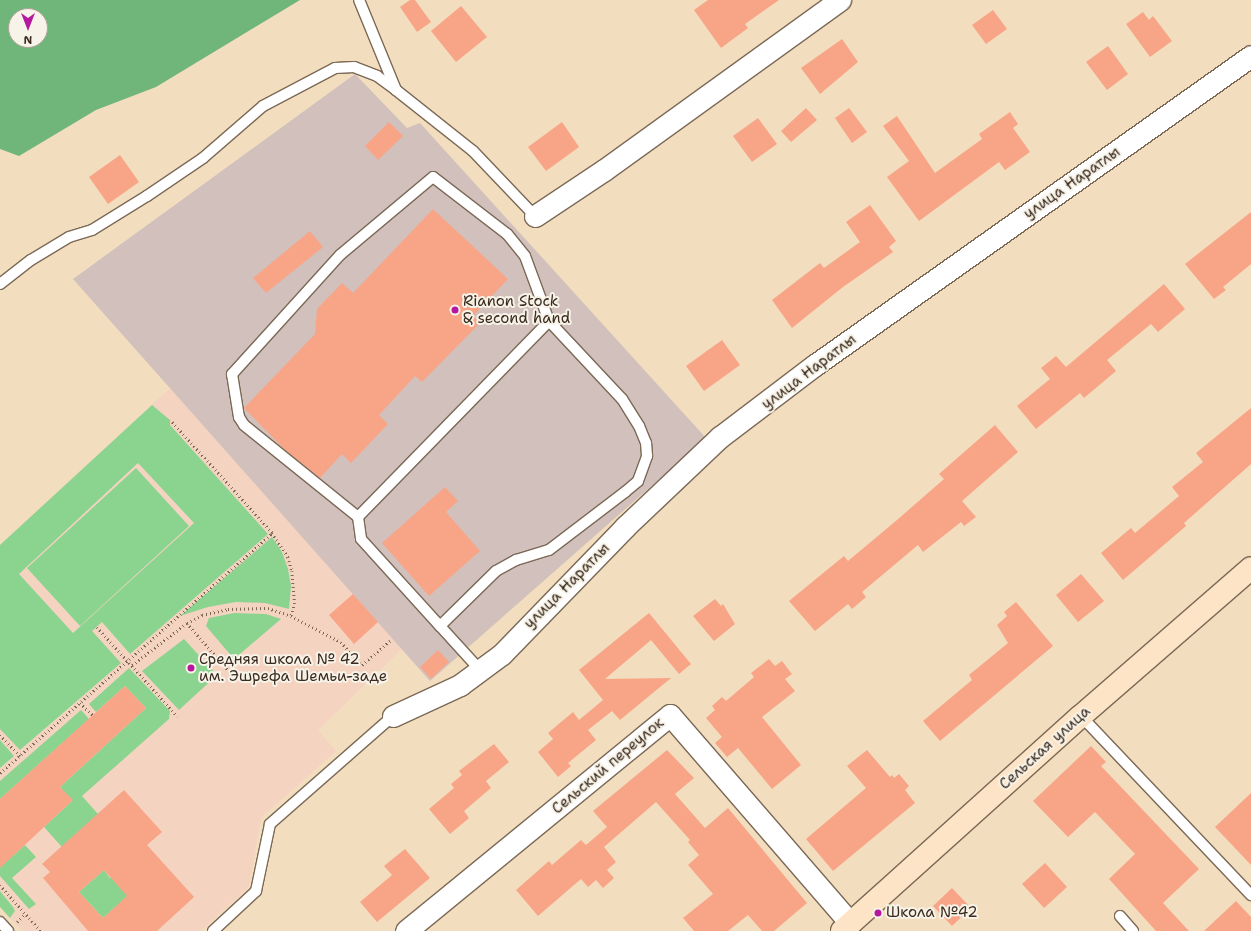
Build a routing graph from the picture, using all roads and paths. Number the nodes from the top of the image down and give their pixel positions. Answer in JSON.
{"nodes":[{"id":1,"x":359,"y":0,"type":"edge"},
{"id":2,"x":840,"y":0,"type":"edge"},
{"id":3,"x":1251,"y":56,"type":"edge"},
{"id":4,"x":396,"y":90,"type":"junction"},
{"id":5,"x":535,"y":216,"type":"joint"},
{"id":6,"x":0,"y":284,"type":"edge"},
{"id":7,"x":549,"y":321,"type":"junction"},
{"id":8,"x":170,"y":420,"type":"dead end"},
{"id":9,"x":358,"y":517,"type":"junction"},
{"id":10,"x":272,"y":533,"type":"junction"},
{"id":11,"x":1251,"y":568,"type":"edge"},
{"id":12,"x":291,"y":616,"type":"junction"},
{"id":13,"x":187,"y":623,"type":"junction"},
{"id":14,"x":440,"y":626,"type":"junction"},
{"id":15,"x":97,"y":627,"type":"dead end"},
{"id":16,"x":390,"y":641,"type":"dead end"},
{"id":17,"x":128,"y":661,"type":"junction"},
{"id":18,"x":132,"y":665,"type":"junction"},
{"id":19,"x":480,"y":670,"type":"junction"},
{"id":20,"x":230,"y":672,"type":"dead end"},
{"id":21,"x":80,"y":703,"type":"junction"},
{"id":22,"x":93,"y":715,"type":"dead end"},
{"id":23,"x":178,"y":716,"type":"dead end"},
{"id":24,"x":393,"y":716,"type":"joint"},
{"id":25,"x":1081,"y":716,"type":"junction"},
{"id":26,"x":0,"y":735,"type":"edge"},
{"id":27,"x":20,"y":756,"type":"junction"},
{"id":28,"x":0,"y":773,"type":"edge"},
{"id":29,"x":0,"y":885,"type":"edge"},
{"id":30,"x":1251,"y":895,"type":"edge"},
{"id":31,"x":1120,"y":916,"type":"dead end"},
{"id":32,"x":0,"y":922,"type":"edge"},
{"id":33,"x":846,"y":927,"type":"edge"},
{"id":34,"x":8,"y":931,"type":"edge"},
{"id":35,"x":41,"y":931,"type":"edge"},
{"id":36,"x":213,"y":931,"type":"edge"},
{"id":37,"x":406,"y":931,"type":"edge"},
{"id":38,"x":1133,"y":931,"type":"edge"}],
"edges":[{"from":1,"to":4,"type":"lane"},
{"from":2,"to":5,"type":"street"},
{"from":3,"to":19,"type":"street","name":"улица Наратлы"},
{"from":4,"to":5,"type":"lane"},
{"from":4,"to":6,"type":"lane"},
{"from":7,"to":9,"type":"lane"},
{"from":7,"to":9,"type":"lane"},
{"from":7,"to":14,"type":"lane"},
{"from":8,"to":10,"type":"path"},
{"from":9,"to":14,"type":"lane"},
{"from":10,"to":12,"type":"path"},
{"from":10,"to":17,"type":"path"},
{"from":11,"to":25,"type":"main road","name":"Сельская улица"},
{"from":12,"to":13,"type":"path"},
{"from":12,"to":16,"type":"path"},
{"from":13,"to":18,"type":"path"},
{"from":13,"to":20,"type":"path"},
{"from":14,"to":19,"type":"lane"},
{"from":15,"to":17,"type":"path"},
{"from":17,"to":18,"type":"path"},
{"from":17,"to":21,"type":"path"},
{"from":18,"to":23,"type":"path"},
{"from":19,"to":24,"type":"street","name":"улица Наратлы"},
{"from":21,"to":22,"type":"path"},
{"from":21,"to":27,"type":"path"},
{"from":24,"to":36,"type":"lane"},
{"from":25,"to":30,"type":"lane"},
{"from":25,"to":33,"type":"main road","name":"Сельская улица"},
{"from":26,"to":27,"type":"path"},
{"from":27,"to":28,"type":"path"},
{"from":29,"to":35,"type":"path"},
{"from":31,"to":38,"type":"lane"},
{"from":32,"to":34,"type":"lane"},
{"from":33,"to":37,"type":"street","name":"Сельский переулок"}]}
